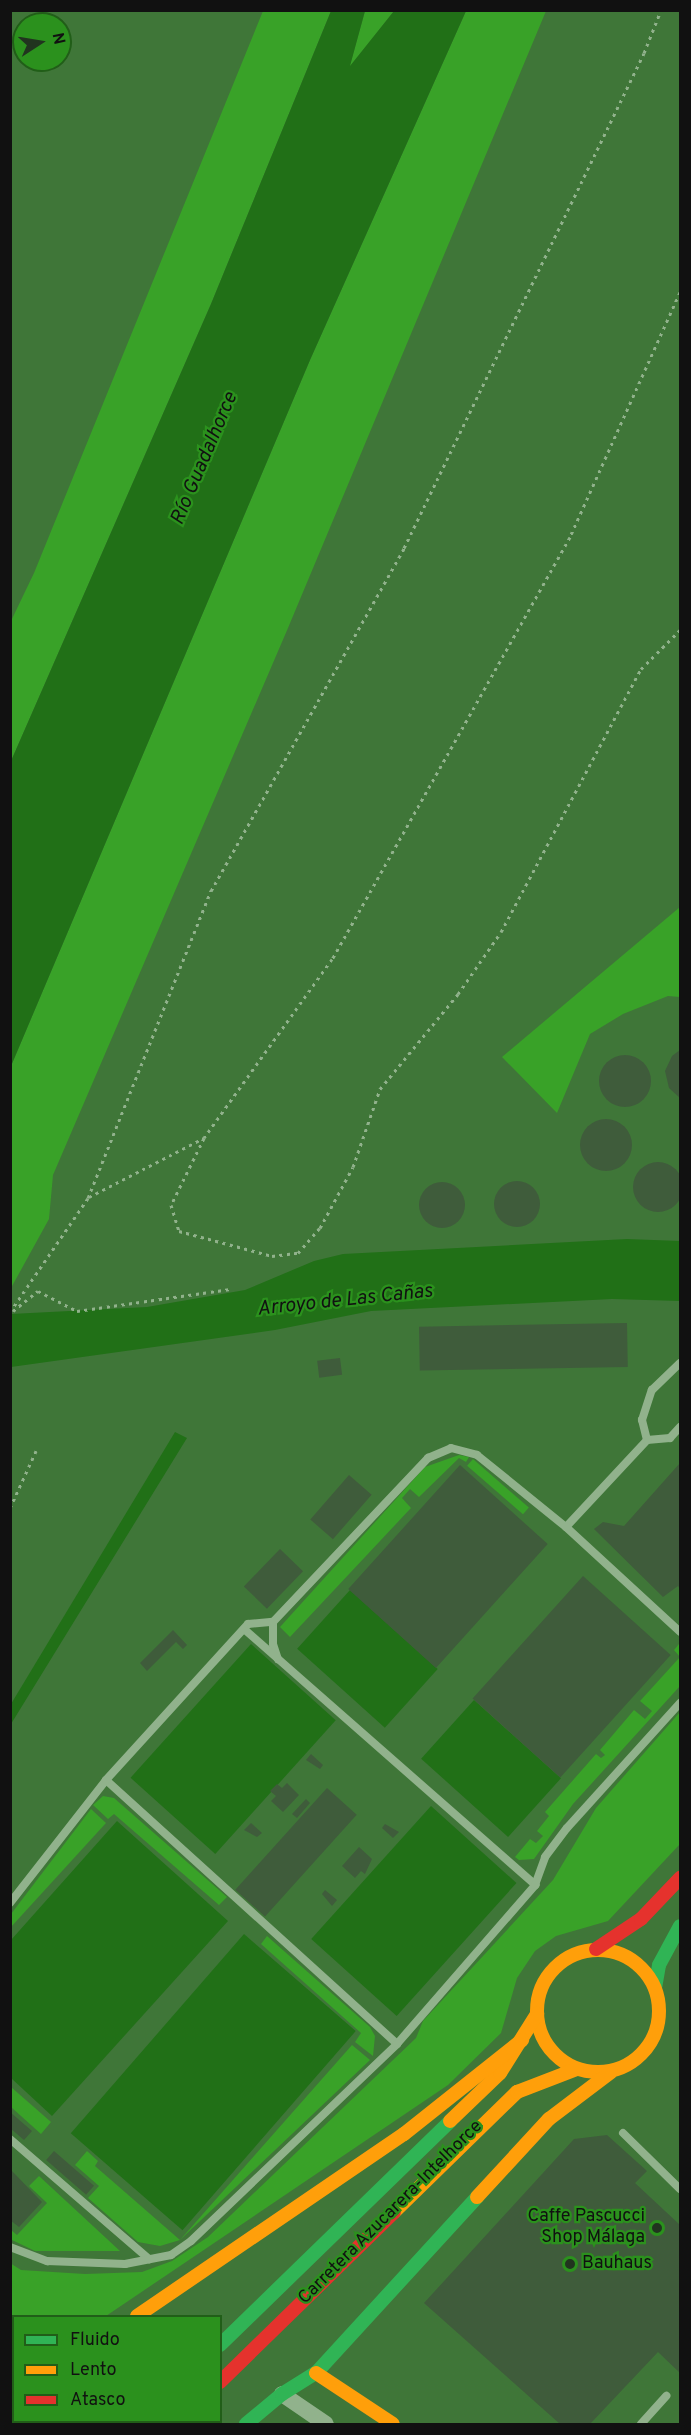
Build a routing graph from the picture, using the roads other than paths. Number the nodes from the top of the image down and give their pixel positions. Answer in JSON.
{"nodes":[{"id":1,"x":681,"y":1363,"type":"edge"},
{"id":2,"x":681,"y":1427,"type":"edge"},
{"id":3,"x":647,"y":1440,"type":"junction"},
{"id":4,"x":566,"y":1527,"type":"junction"},
{"id":5,"x":273,"y":1622,"type":"junction"},
{"id":6,"x":244,"y":1629,"type":"junction"},
{"id":7,"x":681,"y":1632,"type":"edge"},
{"id":8,"x":279,"y":1660,"type":"junction"},
{"id":9,"x":681,"y":1703,"type":"edge"},
{"id":10,"x":106,"y":1780,"type":"junction"},
{"id":11,"x":681,"y":1878,"type":"edge"},
{"id":12,"x":535,"y":1885,"type":"junction"},
{"id":13,"x":10,"y":1903,"type":"edge"},
{"id":14,"x":681,"y":1926,"type":"edge"},
{"id":15,"x":596,"y":1949,"type":"junction"},
{"id":16,"x":655,"y":1988,"type":"junction"},
{"id":17,"x":537,"y":2014,"type":"junction"},
{"id":18,"x":522,"y":2040,"type":"junction"},
{"id":19,"x":397,"y":2044,"type":"junction"},
{"id":20,"x":578,"y":2069,"type":"junction"},
{"id":21,"x":611,"y":2072,"type":"junction"},
{"id":22,"x":623,"y":2133,"type":"dead end"},
{"id":23,"x":10,"y":2139,"type":"edge"},
{"id":24,"x":681,"y":2188,"type":"edge"},
{"id":25,"x":10,"y":2247,"type":"edge"},
{"id":26,"x":149,"y":2259,"type":"junction"},
{"id":27,"x":138,"y":2315,"type":"edge"},
{"id":28,"x":222,"y":2344,"type":"edge"},
{"id":29,"x":316,"y":2373,"type":"junction"},
{"id":30,"x":222,"y":2380,"type":"edge"},
{"id":31,"x":282,"y":2394,"type":"junction"},
{"id":32,"x":666,"y":2396,"type":"dead end"},
{"id":33,"x":246,"y":2424,"type":"edge"},
{"id":34,"x":326,"y":2424,"type":"edge"},
{"id":35,"x":393,"y":2424,"type":"edge"},
{"id":36,"x":640,"y":2424,"type":"edge"}],
"edges":[{"from":1,"to":3,"type":"lane"},
{"from":2,"to":3,"type":"lane"},
{"from":3,"to":4,"type":"lane"},
{"from":4,"to":5,"type":"lane"},
{"from":4,"to":7,"type":"lane"},
{"from":5,"to":6,"type":"lane"},
{"from":5,"to":8,"type":"lane"},
{"from":6,"to":8,"type":"lane"},
{"from":6,"to":10,"type":"lane"},
{"from":8,"to":12,"type":"lane"},
{"from":9,"to":12,"type":"lane"},
{"from":10,"to":13,"type":"lane"},
{"from":10,"to":19,"type":"lane"},
{"from":11,"to":15,"type":"main road"},
{"from":12,"to":19,"type":"lane"},
{"from":14,"to":16,"type":"main road"},
{"from":15,"to":16,"type":"main road"},
{"from":15,"to":17,"type":"main road"},
{"from":16,"to":21,"type":"main road"},
{"from":17,"to":18,"type":"main road","name":"Carretera Azucarera-Intelhorce"},
{"from":17,"to":20,"type":"main road"},
{"from":18,"to":27,"type":"main road"},
{"from":18,"to":28,"type":"main road","name":"Carretera Azucarera-Intelhorce"},
{"from":19,"to":26,"type":"lane"},
{"from":20,"to":21,"type":"main road"},
{"from":20,"to":30,"type":"main road","name":"Carretera Azucarera-Intelhorce"},
{"from":21,"to":29,"type":"main road"},
{"from":22,"to":24,"type":"lane"},
{"from":23,"to":26,"type":"lane"},
{"from":25,"to":26,"type":"lane"},
{"from":29,"to":31,"type":"main road"},
{"from":29,"to":35,"type":"main road"},
{"from":31,"to":33,"type":"main road"},
{"from":31,"to":34,"type":"street"},
{"from":32,"to":36,"type":"lane"}]}
